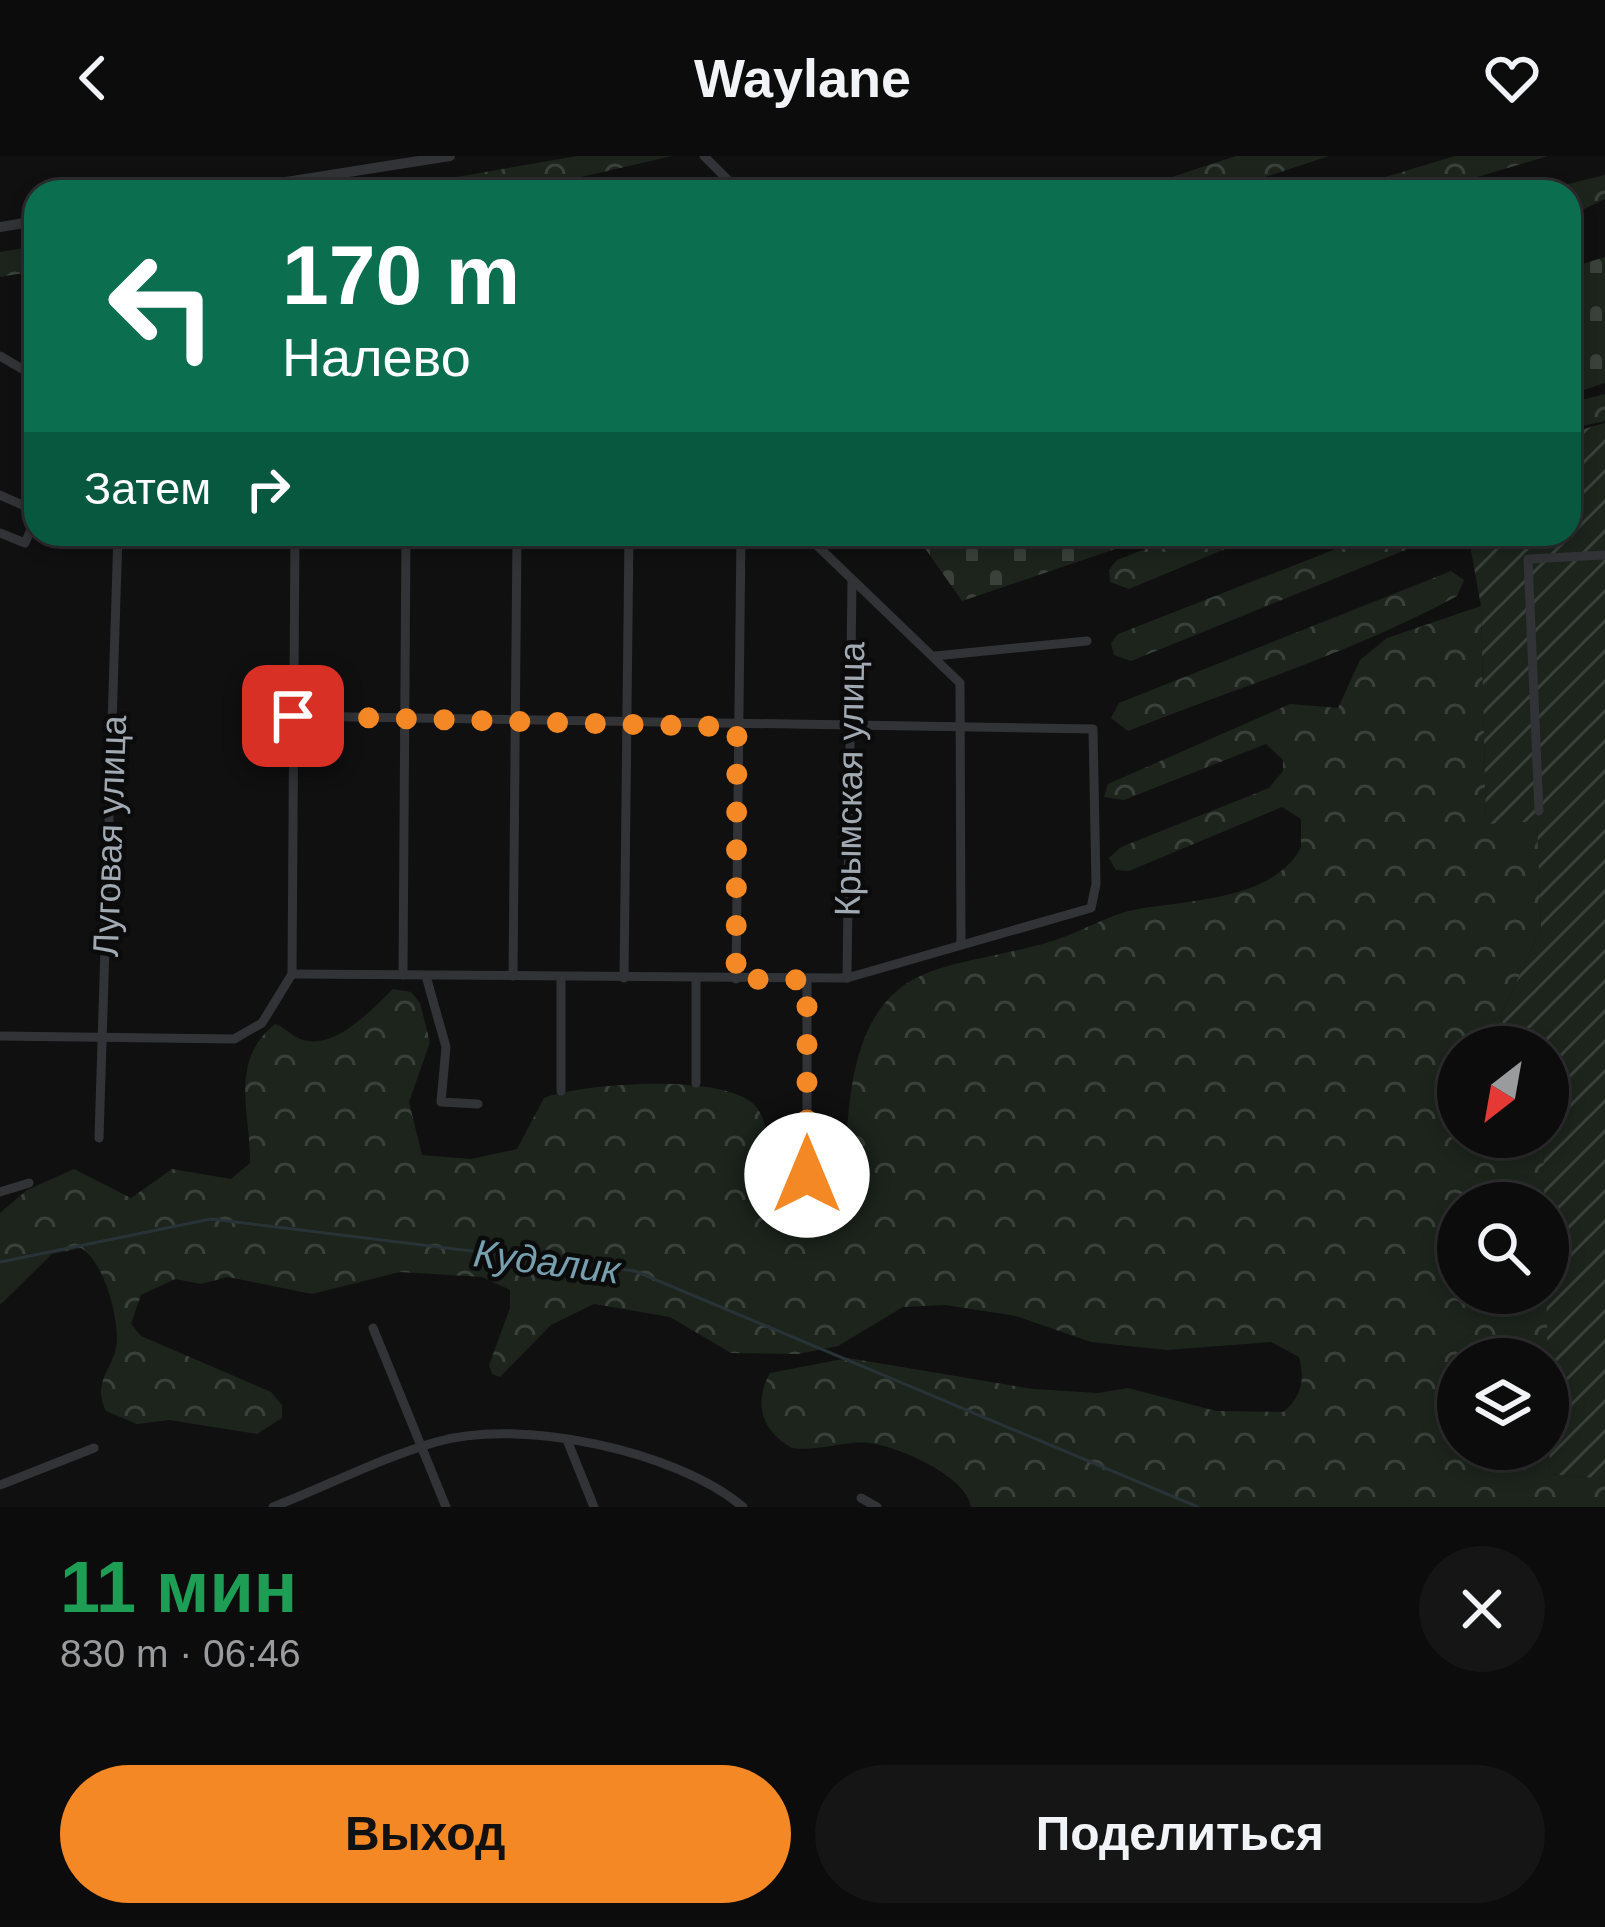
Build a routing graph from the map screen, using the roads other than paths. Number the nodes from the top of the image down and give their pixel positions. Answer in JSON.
{"nodes":[{"id":1,"x":450,"y":156,"type":"edge"},
{"id":2,"x":704,"y":156,"type":"edge"},
{"id":3,"x":436,"y":157,"type":"edge"},
{"id":4,"x":295,"y":180,"type":"edge"},
{"id":5,"x":728,"y":180,"type":"edge"},
{"id":6,"x":118,"y":546,"type":"edge"},
{"id":7,"x":295,"y":546,"type":"edge"},
{"id":8,"x":406,"y":546,"type":"edge"},
{"id":9,"x":518,"y":546,"type":"edge"},
{"id":10,"x":629,"y":546,"type":"edge"},
{"id":11,"x":741,"y":546,"type":"edge"},
{"id":12,"x":817,"y":546,"type":"edge"},
{"id":13,"x":1605,"y":555,"type":"edge"},
{"id":14,"x":852,"y":580,"type":"junction"},
{"id":15,"x":1087,"y":641,"type":"dead end"},
{"id":16,"x":935,"y":656,"type":"junction"},
{"id":17,"x":293,"y":716,"type":"junction"},
{"id":18,"x":404,"y":719,"type":"junction"},
{"id":19,"x":515,"y":721,"type":"junction"},
{"id":20,"x":627,"y":722,"type":"junction"},
{"id":21,"x":848,"y":726,"type":"junction"},
{"id":22,"x":737,"y":727,"type":"junction"},
{"id":23,"x":962,"y":727,"type":"junction"},
{"id":24,"x":1539,"y":811,"type":"dead end"},
{"id":25,"x":961,"y":945,"type":"junction"},
{"id":26,"x":292,"y":974,"type":"junction"},
{"id":27,"x":403,"y":975,"type":"junction"},
{"id":28,"x":426,"y":976,"type":"junction"},
{"id":29,"x":513,"y":976,"type":"junction"},
{"id":30,"x":561,"y":977,"type":"junction"},
{"id":31,"x":624,"y":978,"type":"junction"},
{"id":32,"x":847,"y":978,"type":"junction"},
{"id":33,"x":696,"y":979,"type":"junction"},
{"id":34,"x":736,"y":979,"type":"junction"},
{"id":35,"x":807,"y":980,"type":"junction"},
{"id":36,"x":0,"y":1036,"type":"edge"},
{"id":37,"x":103,"y":1038,"type":"junction"},
{"id":38,"x":696,"y":1082,"type":"dead end"},
{"id":39,"x":561,"y":1091,"type":"dead end"},
{"id":40,"x":478,"y":1104,"type":"dead end"},
{"id":41,"x":99,"y":1138,"type":"dead end"},
{"id":42,"x":807,"y":1175,"type":"dead end"},
{"id":43,"x":28,"y":1183,"type":"dead end"},
{"id":44,"x":0,"y":1192,"type":"edge"},
{"id":45,"x":374,"y":1328,"type":"dead end"},
{"id":46,"x":566,"y":1440,"type":"junction"},
{"id":47,"x":94,"y":1448,"type":"dead end"},
{"id":48,"x":422,"y":1448,"type":"junction"},
{"id":49,"x":0,"y":1485,"type":"edge"},
{"id":50,"x":861,"y":1498,"type":"dead end"},
{"id":51,"x":298,"y":1502,"type":"edge"},
{"id":52,"x":273,"y":1507,"type":"edge"},
{"id":53,"x":446,"y":1507,"type":"edge"},
{"id":54,"x":594,"y":1507,"type":"edge"},
{"id":55,"x":743,"y":1507,"type":"edge"},
{"id":56,"x":877,"y":1507,"type":"edge"}],
"edges":[{"from":1,"to":3,"type":"street"},
{"from":2,"to":5,"type":"street"},
{"from":3,"to":4,"type":"street"},
{"from":6,"to":37,"type":"street","name":"Луговая улица"},
{"from":7,"to":17,"type":"street"},
{"from":8,"to":18,"type":"street"},
{"from":9,"to":19,"type":"street"},
{"from":10,"to":20,"type":"street"},
{"from":11,"to":22,"type":"street"},
{"from":12,"to":14,"type":"street"},
{"from":13,"to":24,"type":"street"},
{"from":14,"to":16,"type":"street"},
{"from":14,"to":21,"type":"street","name":"Крымская улица"},
{"from":15,"to":16,"type":"street"},
{"from":16,"to":23,"type":"street"},
{"from":17,"to":18,"type":"street"},
{"from":17,"to":26,"type":"street"},
{"from":18,"to":19,"type":"street"},
{"from":18,"to":27,"type":"street"},
{"from":19,"to":20,"type":"street"},
{"from":19,"to":29,"type":"street"},
{"from":20,"to":22,"type":"street"},
{"from":20,"to":31,"type":"street"},
{"from":21,"to":22,"type":"street"},
{"from":21,"to":23,"type":"street"},
{"from":21,"to":32,"type":"street","name":"Крымская улица"},
{"from":22,"to":34,"type":"street"},
{"from":23,"to":25,"type":"street"},
{"from":23,"to":25,"type":"street"},
{"from":25,"to":32,"type":"street"},
{"from":26,"to":27,"type":"street"},
{"from":26,"to":37,"type":"street"},
{"from":27,"to":28,"type":"street"},
{"from":28,"to":29,"type":"street"},
{"from":28,"to":40,"type":"street"},
{"from":29,"to":30,"type":"street"},
{"from":30,"to":31,"type":"street"},
{"from":30,"to":39,"type":"street"},
{"from":31,"to":33,"type":"street"},
{"from":32,"to":35,"type":"street"},
{"from":33,"to":34,"type":"street"},
{"from":33,"to":38,"type":"street"},
{"from":34,"to":35,"type":"street"},
{"from":35,"to":42,"type":"street"},
{"from":36,"to":37,"type":"street"},
{"from":37,"to":41,"type":"street","name":"Луговая улица"},
{"from":43,"to":44,"type":"street"},
{"from":45,"to":48,"type":"street"},
{"from":46,"to":48,"type":"street"},
{"from":46,"to":54,"type":"street"},
{"from":46,"to":55,"type":"street"},
{"from":47,"to":49,"type":"street"},
{"from":48,"to":51,"type":"street"},
{"from":48,"to":53,"type":"street"},
{"from":50,"to":56,"type":"street"},
{"from":51,"to":52,"type":"street"}]}
